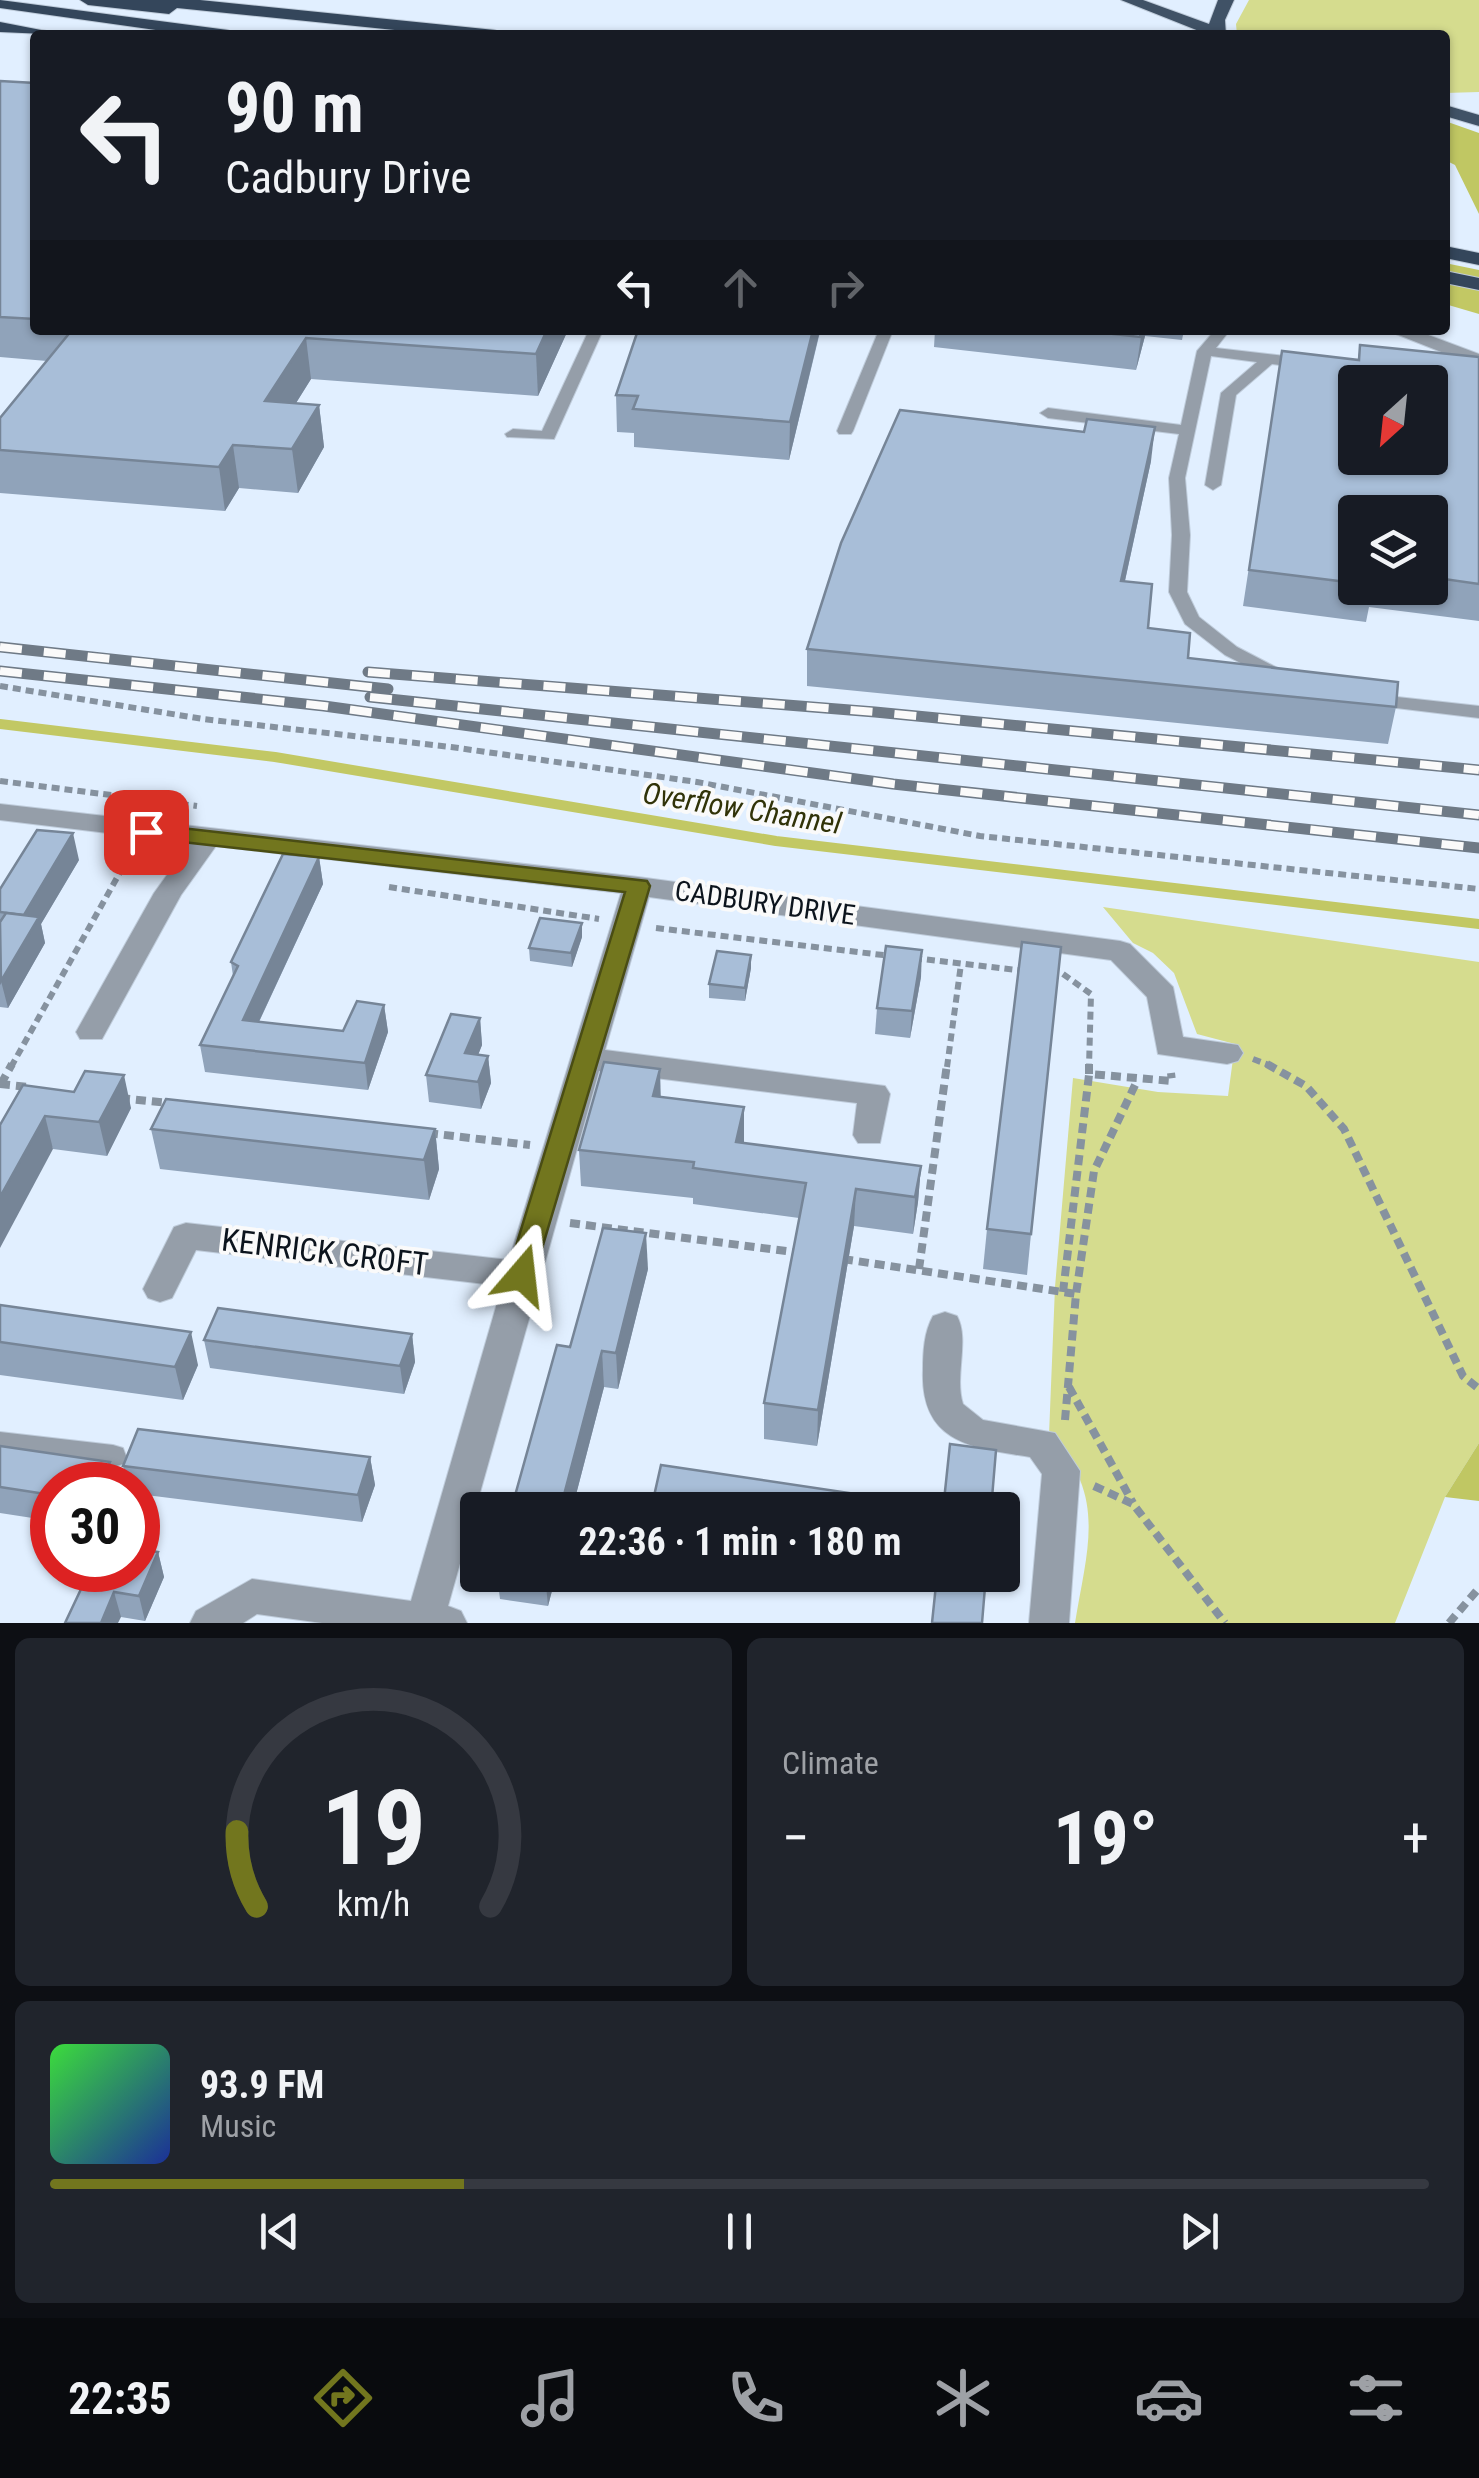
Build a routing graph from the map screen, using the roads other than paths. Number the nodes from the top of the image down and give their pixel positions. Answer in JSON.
{"nodes":[{"id":1,"x":88,"y":0,"type":"edge"},
{"id":2,"x":150,"y":0,"type":"edge"},
{"id":3,"x":1130,"y":0,"type":"edge"},
{"id":4,"x":1226,"y":0,"type":"edge"},
{"id":5,"x":0,"y":3,"type":"edge"},
{"id":6,"x":0,"y":27,"type":"edge"},
{"id":7,"x":192,"y":30,"type":"edge"},
{"id":8,"x":311,"y":30,"type":"edge"},
{"id":9,"x":447,"y":30,"type":"edge"},
{"id":10,"x":1207,"y":30,"type":"edge"},
{"id":11,"x":1218,"y":30,"type":"edge"},
{"id":12,"x":30,"y":31,"type":"edge"},
{"id":13,"x":1479,"y":99,"type":"edge"},
{"id":14,"x":1450,"y":101,"type":"edge"},
{"id":15,"x":1450,"y":112,"type":"edge"},
{"id":16,"x":1479,"y":122,"type":"edge"},
{"id":17,"x":1450,"y":253,"type":"edge"},
{"id":18,"x":1479,"y":259,"type":"edge"},
{"id":19,"x":1450,"y":277,"type":"edge"},
{"id":20,"x":1479,"y":284,"type":"edge"},
{"id":21,"x":594,"y":335,"type":"edge"},
{"id":22,"x":884,"y":335,"type":"edge"},
{"id":23,"x":1219,"y":335,"type":"edge"},
{"id":24,"x":1409,"y":335,"type":"edge"},
{"id":25,"x":1205,"y":352,"type":"junction"},
{"id":26,"x":1270,"y":359,"type":"junction"},
{"id":27,"x":1479,"y":361,"type":"edge"},
{"id":28,"x":1321,"y":365,"type":"edge"},
{"id":29,"x":1048,"y":413,"type":"dead end"},
{"id":30,"x":1185,"y":430,"type":"junction"},
{"id":31,"x":845,"y":431,"type":"dead end"},
{"id":32,"x":513,"y":434,"type":"dead end"},
{"id":33,"x":1213,"y":485,"type":"dead end"},
{"id":34,"x":1296,"y":685,"type":"edge"},
{"id":35,"x":1350,"y":696,"type":"edge"},
{"id":36,"x":1479,"y":712,"type":"edge"},
{"id":37,"x":0,"y":812,"type":"edge"},
{"id":38,"x":208,"y":838,"type":"junction"},
{"id":39,"x":638,"y":886,"type":"junction"},
{"id":40,"x":92,"y":1032,"type":"dead end"},
{"id":41,"x":1227,"y":1053,"type":"road end"},
{"id":42,"x":590,"y":1059,"type":"junction"},
{"id":43,"x":869,"y":1136,"type":"dead end"},
{"id":44,"x":522,"y":1275,"type":"junction"},
{"id":45,"x":160,"y":1289,"type":"dead end"},
{"id":46,"x":945,"y":1326,"type":"dead end"},
{"id":47,"x":0,"y":1443,"type":"edge"},
{"id":48,"x":114,"y":1456,"type":"dead end"},
{"id":49,"x":436,"y":1621,"type":"edge"},
{"id":50,"x":210,"y":1623,"type":"edge"},
{"id":51,"x":1049,"y":1623,"type":"edge"}],
"edges":[{"from":1,"to":8,"type":"highway"},
{"from":2,"to":9,"type":"highway"},
{"from":3,"to":10,"type":"highway"},
{"from":4,"to":11,"type":"highway"},
{"from":5,"to":7,"type":"highway"},
{"from":6,"to":12,"type":"highway"},
{"from":13,"to":14,"type":"highway"},
{"from":15,"to":16,"type":"highway"},
{"from":17,"to":18,"type":"highway"},
{"from":19,"to":20,"type":"highway"},
{"from":21,"to":32,"type":"lane"},
{"from":22,"to":31,"type":"lane"},
{"from":23,"to":25,"type":"lane"},
{"from":24,"to":27,"type":"street"},
{"from":25,"to":26,"type":"lane"},
{"from":25,"to":30,"type":"lane"},
{"from":26,"to":28,"type":"lane"},
{"from":26,"to":33,"type":"lane"},
{"from":29,"to":30,"type":"lane"},
{"from":30,"to":34,"type":"lane"},
{"from":35,"to":36,"type":"lane"},
{"from":37,"to":38,"type":"street","name":"CADBURY DRIVE"},
{"from":38,"to":39,"type":"street","name":"CADBURY DRIVE"},
{"from":38,"to":40,"type":"street"},
{"from":39,"to":41,"type":"street","name":"CADBURY DRIVE"},
{"from":39,"to":42,"type":"street"},
{"from":42,"to":43,"type":"street"},
{"from":42,"to":44,"type":"street"},
{"from":44,"to":45,"type":"street","name":"KENRICK CROFT"},
{"from":44,"to":49,"type":"street"},
{"from":46,"to":51,"type":"street"},
{"from":47,"to":48,"type":"lane"},
{"from":49,"to":50,"type":"street"}]}
